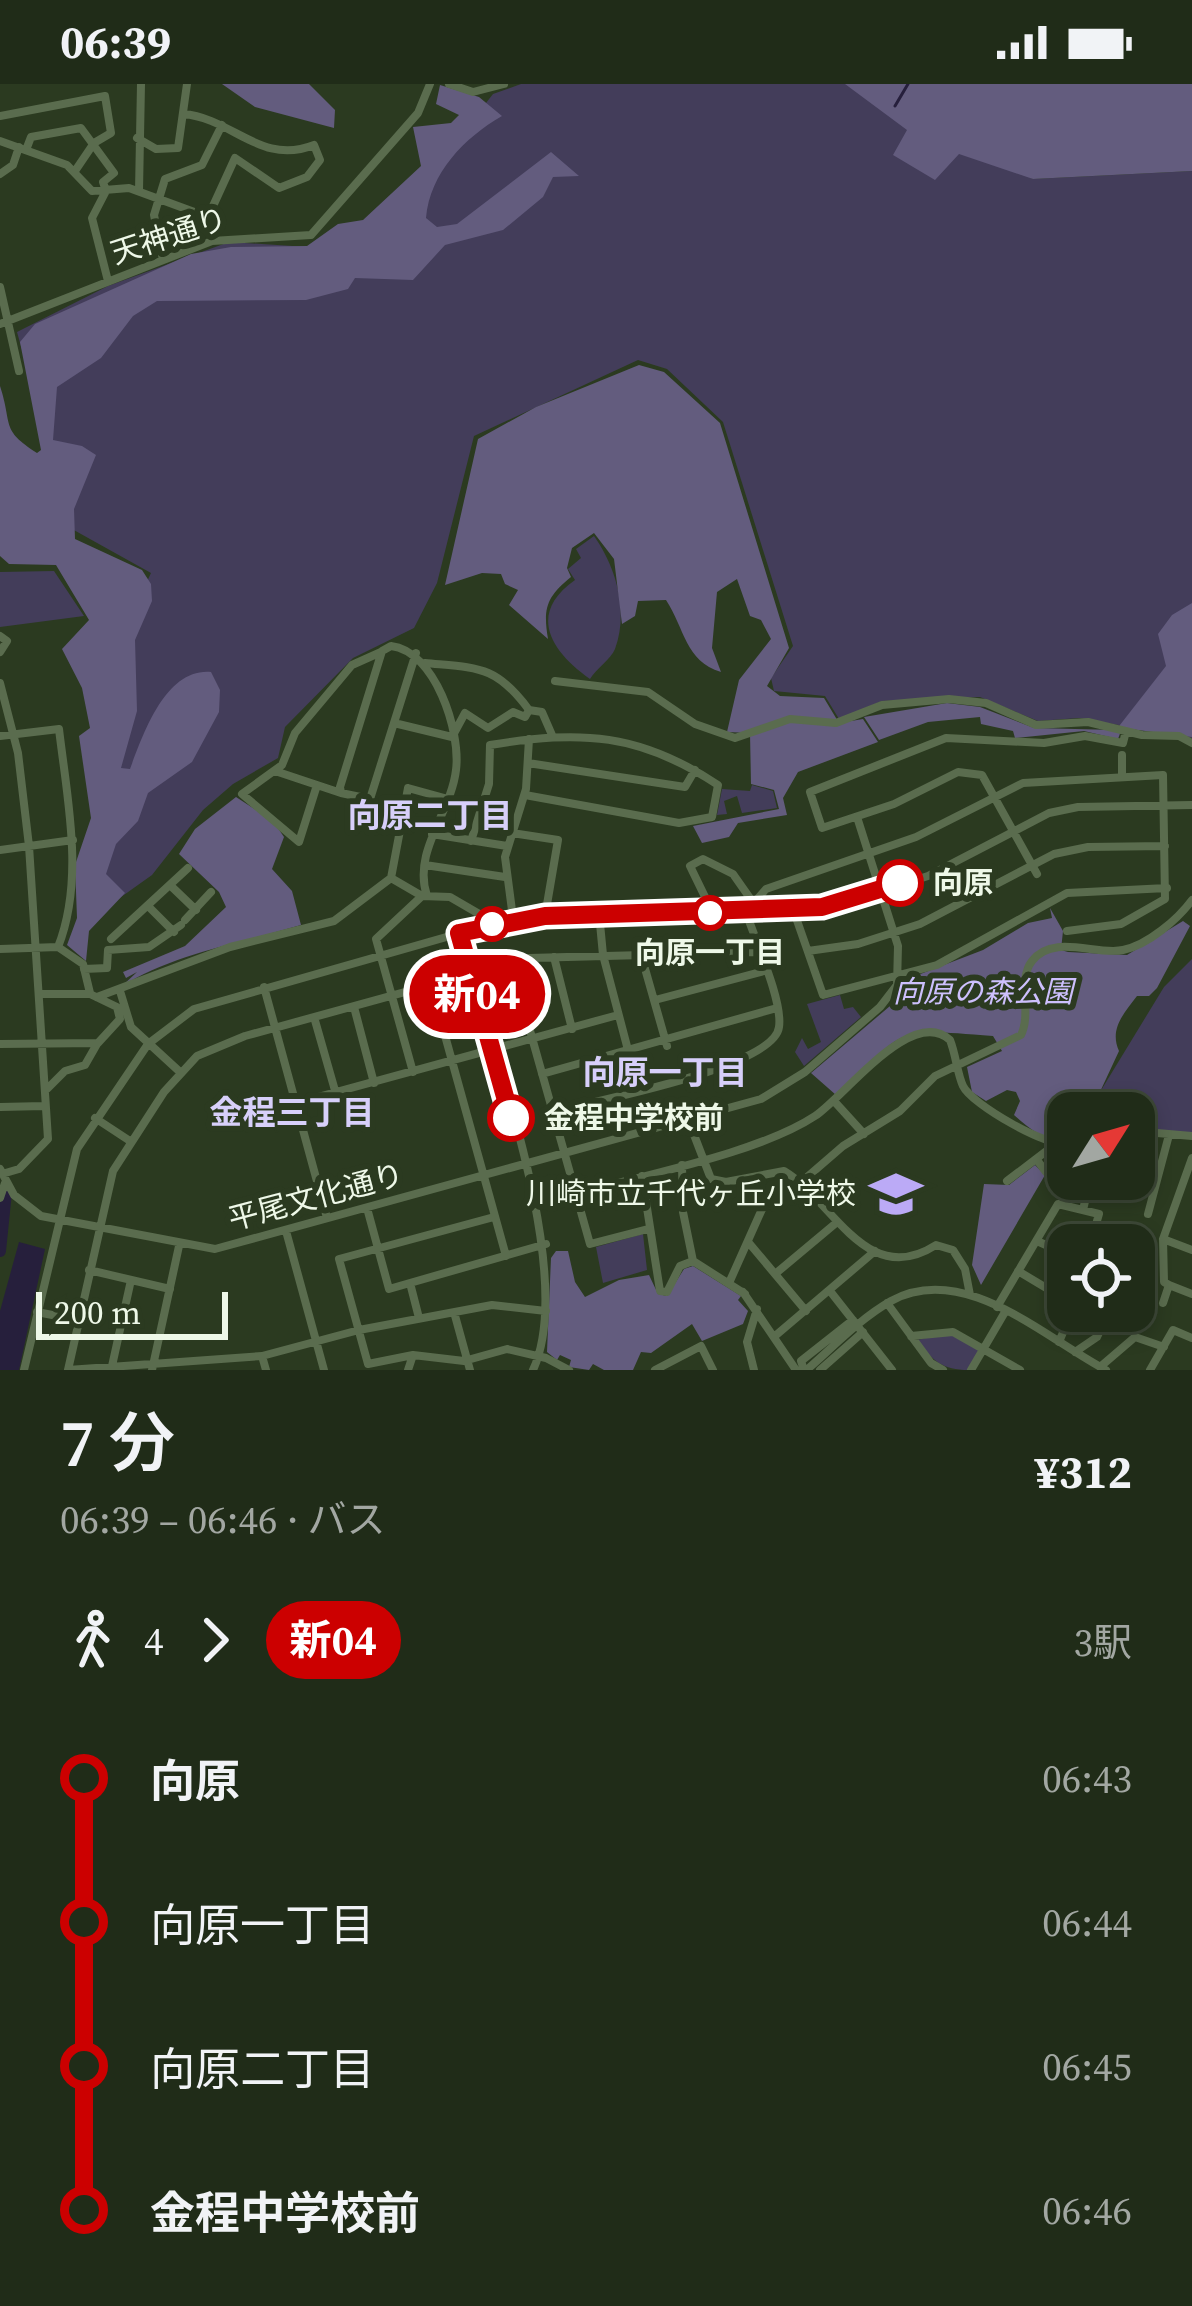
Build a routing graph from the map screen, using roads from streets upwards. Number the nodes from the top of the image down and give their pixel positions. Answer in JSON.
{"nodes":[{"id":1,"x":141,"y":84,"type":"edge"},
{"id":2,"x":187,"y":84,"type":"edge"},
{"id":3,"x":430,"y":84,"type":"edge"},
{"id":4,"x":449,"y":84,"type":"edge"},
{"id":5,"x":504,"y":84,"type":"edge"},
{"id":6,"x":183,"y":114,"type":"junction"},
{"id":7,"x":0,"y":116,"type":"edge"},
{"id":8,"x":222,"y":125,"type":"junction"},
{"id":9,"x":136,"y":138,"type":"junction"},
{"id":10,"x":0,"y":140,"type":"edge"},
{"id":11,"x":94,"y":143,"type":"junction"},
{"id":12,"x":23,"y":148,"type":"junction"},
{"id":13,"x":75,"y":171,"type":"junction"},
{"id":14,"x":0,"y":174,"type":"edge"},
{"id":15,"x":139,"y":190,"type":"junction"},
{"id":16,"x":106,"y":191,"type":"junction"},
{"id":17,"x":159,"y":199,"type":"junction"},
{"id":18,"x":163,"y":260,"type":"junction"},
{"id":19,"x":108,"y":281,"type":"junction"},
{"id":20,"x":0,"y":287,"type":"edge"},
{"id":21,"x":5,"y":324,"type":"edge"},
{"id":22,"x":19,"y":371,"type":"dead end"},
{"id":23,"x":0,"y":636,"type":"edge"},
{"id":24,"x":382,"y":651,"type":"junction"},
{"id":25,"x":0,"y":652,"type":"edge"},
{"id":26,"x":416,"y":653,"type":"junction"},
{"id":27,"x":424,"y":662,"type":"junction"},
{"id":28,"x":555,"y":681,"type":"dead end"},
{"id":29,"x":0,"y":683,"type":"edge"},
{"id":30,"x":529,"y":710,"type":"junction"},
{"id":31,"x":394,"y":723,"type":"junction"},
{"id":32,"x":1126,"y":731,"type":"junction"},
{"id":33,"x":15,"y":734,"type":"junction"},
{"id":34,"x":551,"y":735,"type":"junction"},
{"id":35,"x":0,"y":736,"type":"edge"},
{"id":36,"x":452,"y":736,"type":"junction"},
{"id":37,"x":530,"y":739,"type":"junction"},
{"id":38,"x":1192,"y":743,"type":"edge"},
{"id":39,"x":1122,"y":755,"type":"dead end"},
{"id":40,"x":528,"y":763,"type":"junction"},
{"id":41,"x":274,"y":770,"type":"junction"},
{"id":42,"x":695,"y":770,"type":"junction"},
{"id":43,"x":1122,"y":776,"type":"junction"},
{"id":44,"x":317,"y":785,"type":"junction"},
{"id":45,"x":341,"y":793,"type":"junction"},
{"id":46,"x":525,"y":795,"type":"junction"},
{"id":47,"x":993,"y":795,"type":"junction"},
{"id":48,"x":448,"y":799,"type":"junction"},
{"id":49,"x":1165,"y":806,"type":"junction"},
{"id":50,"x":1192,"y":806,"type":"edge"},
{"id":51,"x":856,"y":817,"type":"junction"},
{"id":52,"x":1012,"y":829,"type":"junction"},
{"id":53,"x":512,"y":833,"type":"junction"},
{"id":54,"x":433,"y":834,"type":"junction"},
{"id":55,"x":73,"y":840,"type":"junction"},
{"id":56,"x":471,"y":841,"type":"junction"},
{"id":57,"x":29,"y":846,"type":"junction"},
{"id":58,"x":507,"y":846,"type":"junction"},
{"id":59,"x":1165,"y":846,"type":"junction"},
{"id":60,"x":0,"y":850,"type":"edge"},
{"id":61,"x":868,"y":853,"type":"junction"},
{"id":62,"x":424,"y":865,"type":"junction"},
{"id":63,"x":188,"y":868,"type":"dead end"},
{"id":64,"x":1034,"y":869,"type":"junction"},
{"id":65,"x":505,"y":877,"type":"junction"},
{"id":66,"x":391,"y":878,"type":"junction"},
{"id":67,"x":171,"y":886,"type":"junction"},
{"id":68,"x":1166,"y":888,"type":"junction"},
{"id":69,"x":212,"y":892,"type":"dead end"},
{"id":70,"x":880,"y":893,"type":"junction"},
{"id":71,"x":424,"y":896,"type":"junction"},
{"id":72,"x":1192,"y":900,"type":"edge"},
{"id":73,"x":752,"y":901,"type":"junction"},
{"id":74,"x":149,"y":907,"type":"junction"},
{"id":75,"x":793,"y":909,"type":"junction"},
{"id":76,"x":196,"y":910,"type":"junction"},
{"id":77,"x":746,"y":912,"type":"junction"},
{"id":78,"x":599,"y":913,"type":"junction"},
{"id":79,"x":697,"y":913,"type":"junction"},
{"id":80,"x":545,"y":916,"type":"junction"},
{"id":81,"x":513,"y":918,"type":"junction"},
{"id":82,"x":494,"y":923,"type":"junction"},
{"id":83,"x":180,"y":925,"type":"junction"},
{"id":84,"x":893,"y":932,"type":"junction"},
{"id":85,"x":459,"y":933,"type":"junction"},
{"id":86,"x":111,"y":939,"type":"dead end"},
{"id":87,"x":1065,"y":946,"type":"junction"},
{"id":88,"x":36,"y":947,"type":"junction"},
{"id":89,"x":58,"y":947,"type":"junction"},
{"id":90,"x":0,"y":949,"type":"edge"},
{"id":91,"x":808,"y":951,"type":"junction"},
{"id":92,"x":758,"y":952,"type":"junction"},
{"id":93,"x":380,"y":955,"type":"junction"},
{"id":94,"x":603,"y":955,"type":"junction"},
{"id":95,"x":554,"y":957,"type":"junction"},
{"id":96,"x":642,"y":958,"type":"junction"},
{"id":97,"x":511,"y":962,"type":"junction"},
{"id":98,"x":84,"y":969,"type":"junction"},
{"id":99,"x":764,"y":971,"type":"junction"},
{"id":100,"x":471,"y":973,"type":"junction"},
{"id":101,"x":899,"y":975,"type":"junction"},
{"id":102,"x":430,"y":985,"type":"junction"},
{"id":103,"x":264,"y":987,"type":"junction"},
{"id":104,"x":120,"y":991,"type":"junction"},
{"id":105,"x":40,"y":994,"type":"junction"},
{"id":106,"x":94,"y":995,"type":"junction"},
{"id":107,"x":392,"y":995,"type":"junction"},
{"id":108,"x":655,"y":1000,"type":"junction"},
{"id":109,"x":354,"y":1007,"type":"junction"},
{"id":110,"x":777,"y":1008,"type":"junction"},
{"id":111,"x":618,"y":1015,"type":"junction"},
{"id":112,"x":314,"y":1017,"type":"junction"},
{"id":113,"x":275,"y":1028,"type":"junction"},
{"id":114,"x":572,"y":1029,"type":"junction"},
{"id":115,"x":533,"y":1040,"type":"junction"},
{"id":116,"x":666,"y":1042,"type":"junction"},
{"id":117,"x":43,"y":1043,"type":"junction"},
{"id":118,"x":98,"y":1043,"type":"junction"},
{"id":119,"x":0,"y":1044,"type":"edge"},
{"id":120,"x":148,"y":1044,"type":"junction"},
{"id":121,"x":628,"y":1050,"type":"junction"},
{"id":122,"x":492,"y":1051,"type":"junction"},
{"id":123,"x":452,"y":1061,"type":"junction"},
{"id":124,"x":960,"y":1064,"type":"junction"},
{"id":125,"x":180,"y":1072,"type":"junction"},
{"id":126,"x":413,"y":1072,"type":"junction"},
{"id":127,"x":542,"y":1074,"type":"junction"},
{"id":128,"x":374,"y":1083,"type":"junction"},
{"id":129,"x":47,"y":1089,"type":"junction"},
{"id":130,"x":336,"y":1094,"type":"junction"},
{"id":131,"x":834,"y":1101,"type":"junction"},
{"id":132,"x":296,"y":1103,"type":"junction"},
{"id":133,"x":44,"y":1106,"type":"junction"},
{"id":134,"x":0,"y":1107,"type":"edge"},
{"id":135,"x":553,"y":1112,"type":"junction"},
{"id":136,"x":687,"y":1117,"type":"junction"},
{"id":137,"x":95,"y":1118,"type":"junction"},
{"id":138,"x":1155,"y":1133,"type":"edge"},
{"id":139,"x":864,"y":1134,"type":"junction"},
{"id":140,"x":1169,"y":1135,"type":"junction"},
{"id":141,"x":1192,"y":1136,"type":"edge"},
{"id":142,"x":130,"y":1142,"type":"junction"},
{"id":143,"x":1047,"y":1142,"type":"edge"},
{"id":144,"x":1047,"y":1151,"type":"edge"},
{"id":145,"x":564,"y":1153,"type":"junction"},
{"id":146,"x":1192,"y":1158,"type":"edge"},
{"id":147,"x":700,"y":1160,"type":"junction"},
{"id":148,"x":1036,"y":1160,"type":"junction"},
{"id":149,"x":524,"y":1165,"type":"junction"},
{"id":150,"x":682,"y":1165,"type":"junction"},
{"id":151,"x":1047,"y":1172,"type":"edge"},
{"id":152,"x":3,"y":1175,"type":"edge"},
{"id":153,"x":642,"y":1176,"type":"junction"},
{"id":154,"x":483,"y":1177,"type":"junction"},
{"id":155,"x":1007,"y":1181,"type":"dead end"},
{"id":156,"x":801,"y":1184,"type":"junction"},
{"id":157,"x":576,"y":1194,"type":"junction"},
{"id":158,"x":0,"y":1198,"type":"edge"},
{"id":159,"x":1085,"y":1200,"type":"edge"},
{"id":160,"x":367,"y":1208,"type":"junction"},
{"id":161,"x":1083,"y":1210,"type":"junction"},
{"id":162,"x":1148,"y":1214,"type":"dead end"},
{"id":163,"x":494,"y":1217,"type":"junction"},
{"id":164,"x":327,"y":1218,"type":"junction"},
{"id":165,"x":56,"y":1220,"type":"junction"},
{"id":166,"x":836,"y":1223,"type":"junction"},
{"id":167,"x":1096,"y":1224,"type":"edge"},
{"id":168,"x":98,"y":1229,"type":"junction"},
{"id":169,"x":648,"y":1229,"type":"junction"},
{"id":170,"x":286,"y":1231,"type":"junction"},
{"id":171,"x":1163,"y":1239,"type":"junction"},
{"id":172,"x":1036,"y":1241,"type":"junction"},
{"id":173,"x":749,"y":1242,"type":"junction"},
{"id":174,"x":546,"y":1244,"type":"junction"},
{"id":175,"x":179,"y":1246,"type":"junction"},
{"id":176,"x":1047,"y":1246,"type":"edge"},
{"id":177,"x":378,"y":1249,"type":"junction"},
{"id":178,"x":1192,"y":1250,"type":"edge"},
{"id":179,"x":875,"y":1251,"type":"junction"},
{"id":180,"x":506,"y":1256,"type":"junction"},
{"id":181,"x":693,"y":1262,"type":"junction"},
{"id":182,"x":88,"y":1270,"type":"junction"},
{"id":183,"x":1018,"y":1271,"type":"junction"},
{"id":184,"x":775,"y":1274,"type":"junction"},
{"id":185,"x":731,"y":1279,"type":"junction"},
{"id":186,"x":131,"y":1280,"type":"junction"},
{"id":187,"x":410,"y":1283,"type":"junction"},
{"id":188,"x":1169,"y":1285,"type":"junction"},
{"id":189,"x":1047,"y":1288,"type":"edge"},
{"id":190,"x":170,"y":1289,"type":"junction"},
{"id":191,"x":830,"y":1291,"type":"junction"},
{"id":192,"x":1192,"y":1294,"type":"edge"},
{"id":193,"x":970,"y":1295,"type":"junction"},
{"id":194,"x":887,"y":1303,"type":"junction"},
{"id":195,"x":1163,"y":1303,"type":"dead end"},
{"id":196,"x":757,"y":1309,"type":"junction"},
{"id":197,"x":1001,"y":1310,"type":"junction"},
{"id":198,"x":806,"y":1311,"type":"junction"},
{"id":199,"x":37,"y":1312,"type":"junction"},
{"id":200,"x":454,"y":1312,"type":"junction"},
{"id":201,"x":546,"y":1312,"type":"junction"},
{"id":202,"x":419,"y":1318,"type":"junction"},
{"id":203,"x":78,"y":1320,"type":"junction"},
{"id":204,"x":858,"y":1326,"type":"junction"},
{"id":205,"x":359,"y":1330,"type":"junction"},
{"id":206,"x":1063,"y":1332,"type":"edge"},
{"id":207,"x":1098,"y":1332,"type":"edge"},
{"id":208,"x":775,"y":1336,"type":"junction"},
{"id":209,"x":911,"y":1336,"type":"junction"},
{"id":210,"x":1192,"y":1338,"type":"edge"},
{"id":211,"x":315,"y":1341,"type":"junction"},
{"id":212,"x":1058,"y":1342,"type":"junction"},
{"id":213,"x":1164,"y":1347,"type":"junction"},
{"id":214,"x":984,"y":1348,"type":"junction"},
{"id":215,"x":1075,"y":1352,"type":"junction"},
{"id":216,"x":413,"y":1355,"type":"junction"},
{"id":217,"x":539,"y":1356,"type":"junction"},
{"id":218,"x":262,"y":1357,"type":"junction"},
{"id":219,"x":469,"y":1365,"type":"edge"},
{"id":220,"x":112,"y":1367,"type":"junction"},
{"id":221,"x":153,"y":1367,"type":"edge"},
{"id":222,"x":663,"y":1368,"type":"edge"},
{"id":223,"x":1100,"y":1368,"type":"edge"},
{"id":224,"x":812,"y":1369,"type":"edge"},
{"id":225,"x":24,"y":1370,"type":"edge"},
{"id":226,"x":68,"y":1370,"type":"edge"},
{"id":227,"x":266,"y":1370,"type":"edge"},
{"id":228,"x":324,"y":1370,"type":"edge"},
{"id":229,"x":408,"y":1370,"type":"edge"},
{"id":230,"x":533,"y":1370,"type":"edge"},
{"id":231,"x":569,"y":1370,"type":"edge"},
{"id":232,"x":713,"y":1370,"type":"edge"},
{"id":233,"x":754,"y":1370,"type":"edge"},
{"id":234,"x":892,"y":1370,"type":"edge"},
{"id":235,"x":943,"y":1370,"type":"edge"},
{"id":236,"x":971,"y":1370,"type":"edge"},
{"id":237,"x":1020,"y":1370,"type":"edge"},
{"id":238,"x":1150,"y":1370,"type":"edge"}],
"edges":[{"from":1,"to":9,"type":"street"},
{"from":2,"to":6,"type":"street"},
{"from":3,"to":18,"type":"street","name":"天神通り"},
{"from":4,"to":5,"type":"street"},
{"from":6,"to":8,"type":"street"},
{"from":6,"to":9,"type":"street"},
{"from":7,"to":11,"type":"street"},
{"from":8,"to":17,"type":"street"},
{"from":8,"to":17,"type":"street"},
{"from":9,"to":15,"type":"street"},
{"from":10,"to":12,"type":"street"},
{"from":11,"to":12,"type":"street"},
{"from":11,"to":13,"type":"street"},
{"from":11,"to":16,"type":"street"},
{"from":12,"to":13,"type":"street"},
{"from":12,"to":14,"type":"street"},
{"from":13,"to":16,"type":"street"},
{"from":15,"to":16,"type":"street"},
{"from":15,"to":17,"type":"street"},
{"from":16,"to":19,"type":"street"},
{"from":17,"to":18,"type":"street"},
{"from":18,"to":19,"type":"street","name":"天神通り"},
{"from":19,"to":21,"type":"street","name":"天神通り"},
{"from":20,"to":21,"type":"street"},
{"from":21,"to":22,"type":"street"},
{"from":23,"to":25,"type":"street"},
{"from":24,"to":26,"type":"street"},
{"from":24,"to":41,"type":"street"},
{"from":24,"to":45,"type":"street"},
{"from":26,"to":27,"type":"street"},
{"from":26,"to":31,"type":"street"},
{"from":27,"to":30,"type":"street"},
{"from":27,"to":36,"type":"street"},
{"from":28,"to":32,"type":"street"},
{"from":29,"to":33,"type":"street"},
{"from":30,"to":34,"type":"street"},
{"from":30,"to":36,"type":"street"},
{"from":31,"to":36,"type":"street"},
{"from":31,"to":45,"type":"street"},
{"from":32,"to":38,"type":"street"},
{"from":32,"to":51,"type":"street"},
{"from":33,"to":35,"type":"street"},
{"from":33,"to":55,"type":"street"},
{"from":33,"to":57,"type":"street"},
{"from":34,"to":37,"type":"street"},
{"from":34,"to":42,"type":"street"},
{"from":36,"to":48,"type":"street"},
{"from":37,"to":40,"type":"street"},
{"from":37,"to":56,"type":"street"},
{"from":39,"to":43,"type":"street"},
{"from":40,"to":42,"type":"street"},
{"from":40,"to":46,"type":"street"},
{"from":41,"to":44,"type":"street"},
{"from":41,"to":44,"type":"street"},
{"from":42,"to":46,"type":"street"},
{"from":43,"to":47,"type":"street"},
{"from":43,"to":49,"type":"street"},
{"from":44,"to":45,"type":"street"},
{"from":46,"to":53,"type":"street"},
{"from":47,"to":51,"type":"street"},
{"from":47,"to":52,"type":"street"},
{"from":47,"to":61,"type":"street"},
{"from":48,"to":54,"type":"street"},
{"from":48,"to":66,"type":"street"},
{"from":49,"to":50,"type":"street"},
{"from":49,"to":52,"type":"street"},
{"from":49,"to":59,"type":"street"},
{"from":51,"to":61,"type":"street"},
{"from":52,"to":64,"type":"street"},
{"from":52,"to":70,"type":"street"},
{"from":53,"to":58,"type":"street"},
{"from":53,"to":80,"type":"street"},
{"from":54,"to":56,"type":"street"},
{"from":54,"to":62,"type":"street"},
{"from":55,"to":57,"type":"street"},
{"from":55,"to":89,"type":"street"},
{"from":56,"to":58,"type":"street"},
{"from":57,"to":60,"type":"street"},
{"from":57,"to":88,"type":"street"},
{"from":58,"to":65,"type":"street"},
{"from":59,"to":64,"type":"street"},
{"from":59,"to":68,"type":"street"},
{"from":61,"to":70,"type":"street"},
{"from":61,"to":73,"type":"street"},
{"from":62,"to":65,"type":"street"},
{"from":62,"to":71,"type":"street"},
{"from":63,"to":67,"type":"street"},
{"from":64,"to":84,"type":"street"},
{"from":65,"to":81,"type":"street"},
{"from":66,"to":71,"type":"street"},
{"from":66,"to":104,"type":"street"},
{"from":67,"to":74,"type":"street"},
{"from":67,"to":76,"type":"street"},
{"from":68,"to":87,"type":"street"},
{"from":68,"to":101,"type":"street"},
{"from":69,"to":76,"type":"street"},
{"from":70,"to":75,"type":"street"},
{"from":70,"to":84,"type":"street"},
{"from":71,"to":82,"type":"street"},
{"from":71,"to":93,"type":"street"},
{"from":72,"to":87,"type":"street"},
{"from":73,"to":77,"type":"street"},
{"from":73,"to":79,"type":"street"},
{"from":74,"to":83,"type":"street"},
{"from":74,"to":86,"type":"street"},
{"from":75,"to":77,"type":"street"},
{"from":75,"to":91,"type":"street"},
{"from":76,"to":83,"type":"street"},
{"from":77,"to":79,"type":"street"},
{"from":77,"to":92,"type":"street"},
{"from":78,"to":79,"type":"street"},
{"from":78,"to":80,"type":"street"},
{"from":78,"to":94,"type":"street"},
{"from":80,"to":81,"type":"street"},
{"from":81,"to":82,"type":"street"},
{"from":82,"to":85,"type":"street"},
{"from":83,"to":98,"type":"street"},
{"from":84,"to":91,"type":"street"},
{"from":84,"to":101,"type":"street"},
{"from":85,"to":93,"type":"street"},
{"from":85,"to":100,"type":"street"},
{"from":87,"to":124,"type":"street"},
{"from":88,"to":89,"type":"street"},
{"from":88,"to":90,"type":"street"},
{"from":88,"to":105,"type":"street"},
{"from":89,"to":98,"type":"street"},
{"from":91,"to":101,"type":"street"},
{"from":92,"to":96,"type":"street"},
{"from":92,"to":99,"type":"street"},
{"from":93,"to":103,"type":"street"},
{"from":93,"to":107,"type":"street"},
{"from":94,"to":95,"type":"street"},
{"from":94,"to":96,"type":"street"},
{"from":94,"to":111,"type":"street"},
{"from":95,"to":97,"type":"street"},
{"from":95,"to":114,"type":"street"},
{"from":96,"to":108,"type":"street"},
{"from":97,"to":100,"type":"street"},
{"from":97,"to":115,"type":"street"},
{"from":98,"to":106,"type":"street"},
{"from":99,"to":108,"type":"street"},
{"from":99,"to":110,"type":"street"},
{"from":100,"to":102,"type":"street"},
{"from":100,"to":122,"type":"street"},
{"from":101,"to":136,"type":"street","name":"平尾文化通り"},
{"from":102,"to":107,"type":"street"},
{"from":102,"to":123,"type":"street"},
{"from":103,"to":113,"type":"street"},
{"from":103,"to":120,"type":"street"},
{"from":104,"to":106,"type":"street"},
{"from":104,"to":120,"type":"street"},
{"from":105,"to":106,"type":"street"},
{"from":105,"to":117,"type":"street"},
{"from":106,"to":118,"type":"street"},
{"from":107,"to":109,"type":"street"},
{"from":107,"to":126,"type":"street"},
{"from":108,"to":116,"type":"street"},
{"from":109,"to":112,"type":"street"},
{"from":109,"to":128,"type":"street"},
{"from":110,"to":116,"type":"street"},
{"from":110,"to":135,"type":"street"},
{"from":111,"to":114,"type":"street"},
{"from":111,"to":121,"type":"street"},
{"from":112,"to":113,"type":"street"},
{"from":112,"to":130,"type":"street"},
{"from":113,"to":125,"type":"street"},
{"from":113,"to":132,"type":"street"},
{"from":114,"to":115,"type":"street"},
{"from":115,"to":122,"type":"street"},
{"from":115,"to":127,"type":"street"},
{"from":116,"to":121,"type":"street"},
{"from":117,"to":118,"type":"street"},
{"from":117,"to":119,"type":"street"},
{"from":117,"to":129,"type":"street"},
{"from":118,"to":129,"type":"street"},
{"from":120,"to":125,"type":"street"},
{"from":120,"to":137,"type":"street"},
{"from":121,"to":127,"type":"street"},
{"from":122,"to":123,"type":"street"},
{"from":122,"to":149,"type":"street"},
{"from":123,"to":126,"type":"street"},
{"from":123,"to":154,"type":"street"},
{"from":124,"to":131,"type":"street"},
{"from":124,"to":139,"type":"street"},
{"from":124,"to":143,"type":"street"},
{"from":125,"to":142,"type":"street"},
{"from":126,"to":128,"type":"street"},
{"from":127,"to":135,"type":"street"},
{"from":128,"to":130,"type":"street"},
{"from":129,"to":133,"type":"street"},
{"from":130,"to":132,"type":"street"},
{"from":131,"to":139,"type":"street"},
{"from":131,"to":147,"type":"street"},
{"from":132,"to":164,"type":"street"},
{"from":133,"to":134,"type":"street"},
{"from":133,"to":152,"type":"street"},
{"from":135,"to":145,"type":"street"},
{"from":136,"to":145,"type":"street","name":"平尾文化通り"},
{"from":136,"to":147,"type":"street"},
{"from":137,"to":142,"type":"street"},
{"from":137,"to":165,"type":"street"},
{"from":138,"to":140,"type":"street"},
{"from":139,"to":156,"type":"street"},
{"from":140,"to":141,"type":"street"},
{"from":140,"to":162,"type":"street"},
{"from":142,"to":168,"type":"street"},
{"from":144,"to":148,"type":"street"},
{"from":145,"to":149,"type":"street","name":"平尾文化通り"},
{"from":145,"to":157,"type":"street"},
{"from":146,"to":171,"type":"street"},
{"from":147,"to":150,"type":"street"},
{"from":147,"to":156,"type":"street"},
{"from":148,"to":151,"type":"street"},
{"from":148,"to":155,"type":"street"},
{"from":149,"to":154,"type":"street","name":"平尾文化通り"},
{"from":149,"to":174,"type":"street"},
{"from":150,"to":153,"type":"street"},
{"from":150,"to":181,"type":"street"},
{"from":152,"to":158,"type":"street"},
{"from":152,"to":165,"type":"street","name":"平尾文化通り"},
{"from":153,"to":157,"type":"street"},
{"from":153,"to":169,"type":"street"},
{"from":154,"to":160,"type":"street","name":"平尾文化通り"},
{"from":154,"to":163,"type":"street"},
{"from":156,"to":166,"type":"street"},
{"from":156,"to":173,"type":"street"},
{"from":157,"to":169,"type":"street"},
{"from":159,"to":161,"type":"street"},
{"from":160,"to":164,"type":"street","name":"平尾文化通り"},
{"from":160,"to":177,"type":"street"},
{"from":161,"to":167,"type":"street"},
{"from":161,"to":172,"type":"street"},
{"from":163,"to":177,"type":"street"},
{"from":163,"to":180,"type":"street"},
{"from":164,"to":170,"type":"street","name":"平尾文化通り"},
{"from":165,"to":168,"type":"street","name":"平尾文化通り"},
{"from":165,"to":199,"type":"street"},
{"from":166,"to":179,"type":"street"},
{"from":166,"to":184,"type":"street"},
{"from":168,"to":175,"type":"street","name":"平尾文化通り"},
{"from":168,"to":182,"type":"street"},
{"from":169,"to":181,"type":"street"},
{"from":170,"to":175,"type":"street","name":"平尾文化通り"},
{"from":170,"to":211,"type":"street"},
{"from":171,"to":178,"type":"street"},
{"from":171,"to":188,"type":"street"},
{"from":172,"to":176,"type":"street"},
{"from":172,"to":183,"type":"street"},
{"from":173,"to":184,"type":"street"},
{"from":173,"to":185,"type":"street"},
{"from":174,"to":180,"type":"street"},
{"from":174,"to":201,"type":"street"},
{"from":175,"to":190,"type":"street"},
{"from":177,"to":187,"type":"street"},
{"from":177,"to":205,"type":"street"},
{"from":179,"to":191,"type":"street"},
{"from":179,"to":193,"type":"street"},
{"from":180,"to":187,"type":"street"},
{"from":181,"to":185,"type":"street"},
{"from":182,"to":186,"type":"street"},
{"from":182,"to":203,"type":"street"},
{"from":183,"to":189,"type":"street"},
{"from":183,"to":197,"type":"street"},
{"from":184,"to":198,"type":"street"},
{"from":185,"to":196,"type":"street"},
{"from":186,"to":190,"type":"street"},
{"from":186,"to":220,"type":"street"},
{"from":187,"to":202,"type":"street"},
{"from":188,"to":192,"type":"street"},
{"from":188,"to":195,"type":"street"},
{"from":190,"to":221,"type":"street"},
{"from":191,"to":198,"type":"street"},
{"from":191,"to":204,"type":"street"},
{"from":193,"to":194,"type":"street"},
{"from":193,"to":197,"type":"street"},
{"from":194,"to":204,"type":"street"},
{"from":194,"to":209,"type":"street"},
{"from":196,"to":208,"type":"street"},
{"from":196,"to":233,"type":"street"},
{"from":197,"to":212,"type":"street"},
{"from":197,"to":214,"type":"street"},
{"from":198,"to":208,"type":"street"},
{"from":199,"to":203,"type":"street"},
{"from":199,"to":225,"type":"street"},
{"from":200,"to":201,"type":"street"},
{"from":200,"to":202,"type":"street"},
{"from":200,"to":219,"type":"street"},
{"from":201,"to":217,"type":"street"},
{"from":202,"to":205,"type":"street"},
{"from":203,"to":226,"type":"street"},
{"from":204,"to":224,"type":"street"},
{"from":204,"to":224,"type":"street"},
{"from":204,"to":234,"type":"street"},
{"from":205,"to":211,"type":"street"},
{"from":205,"to":216,"type":"street"},
{"from":206,"to":212,"type":"street"},
{"from":207,"to":215,"type":"street"},
{"from":208,"to":224,"type":"street"},
{"from":209,"to":214,"type":"street"},
{"from":209,"to":235,"type":"street"},
{"from":210,"to":213,"type":"street"},
{"from":211,"to":218,"type":"street"},
{"from":211,"to":228,"type":"street"},
{"from":212,"to":215,"type":"street"},
{"from":213,"to":223,"type":"street"},
{"from":213,"to":238,"type":"street"},
{"from":214,"to":236,"type":"street"},
{"from":214,"to":237,"type":"street"},
{"from":215,"to":223,"type":"street"},
{"from":216,"to":219,"type":"street"},
{"from":216,"to":229,"type":"street"},
{"from":217,"to":219,"type":"street"},
{"from":217,"to":230,"type":"street"},
{"from":217,"to":231,"type":"street"},
{"from":218,"to":221,"type":"street"},
{"from":218,"to":227,"type":"street"},
{"from":220,"to":221,"type":"street"},
{"from":220,"to":226,"type":"street"},
{"from":222,"to":232,"type":"street"}]}
